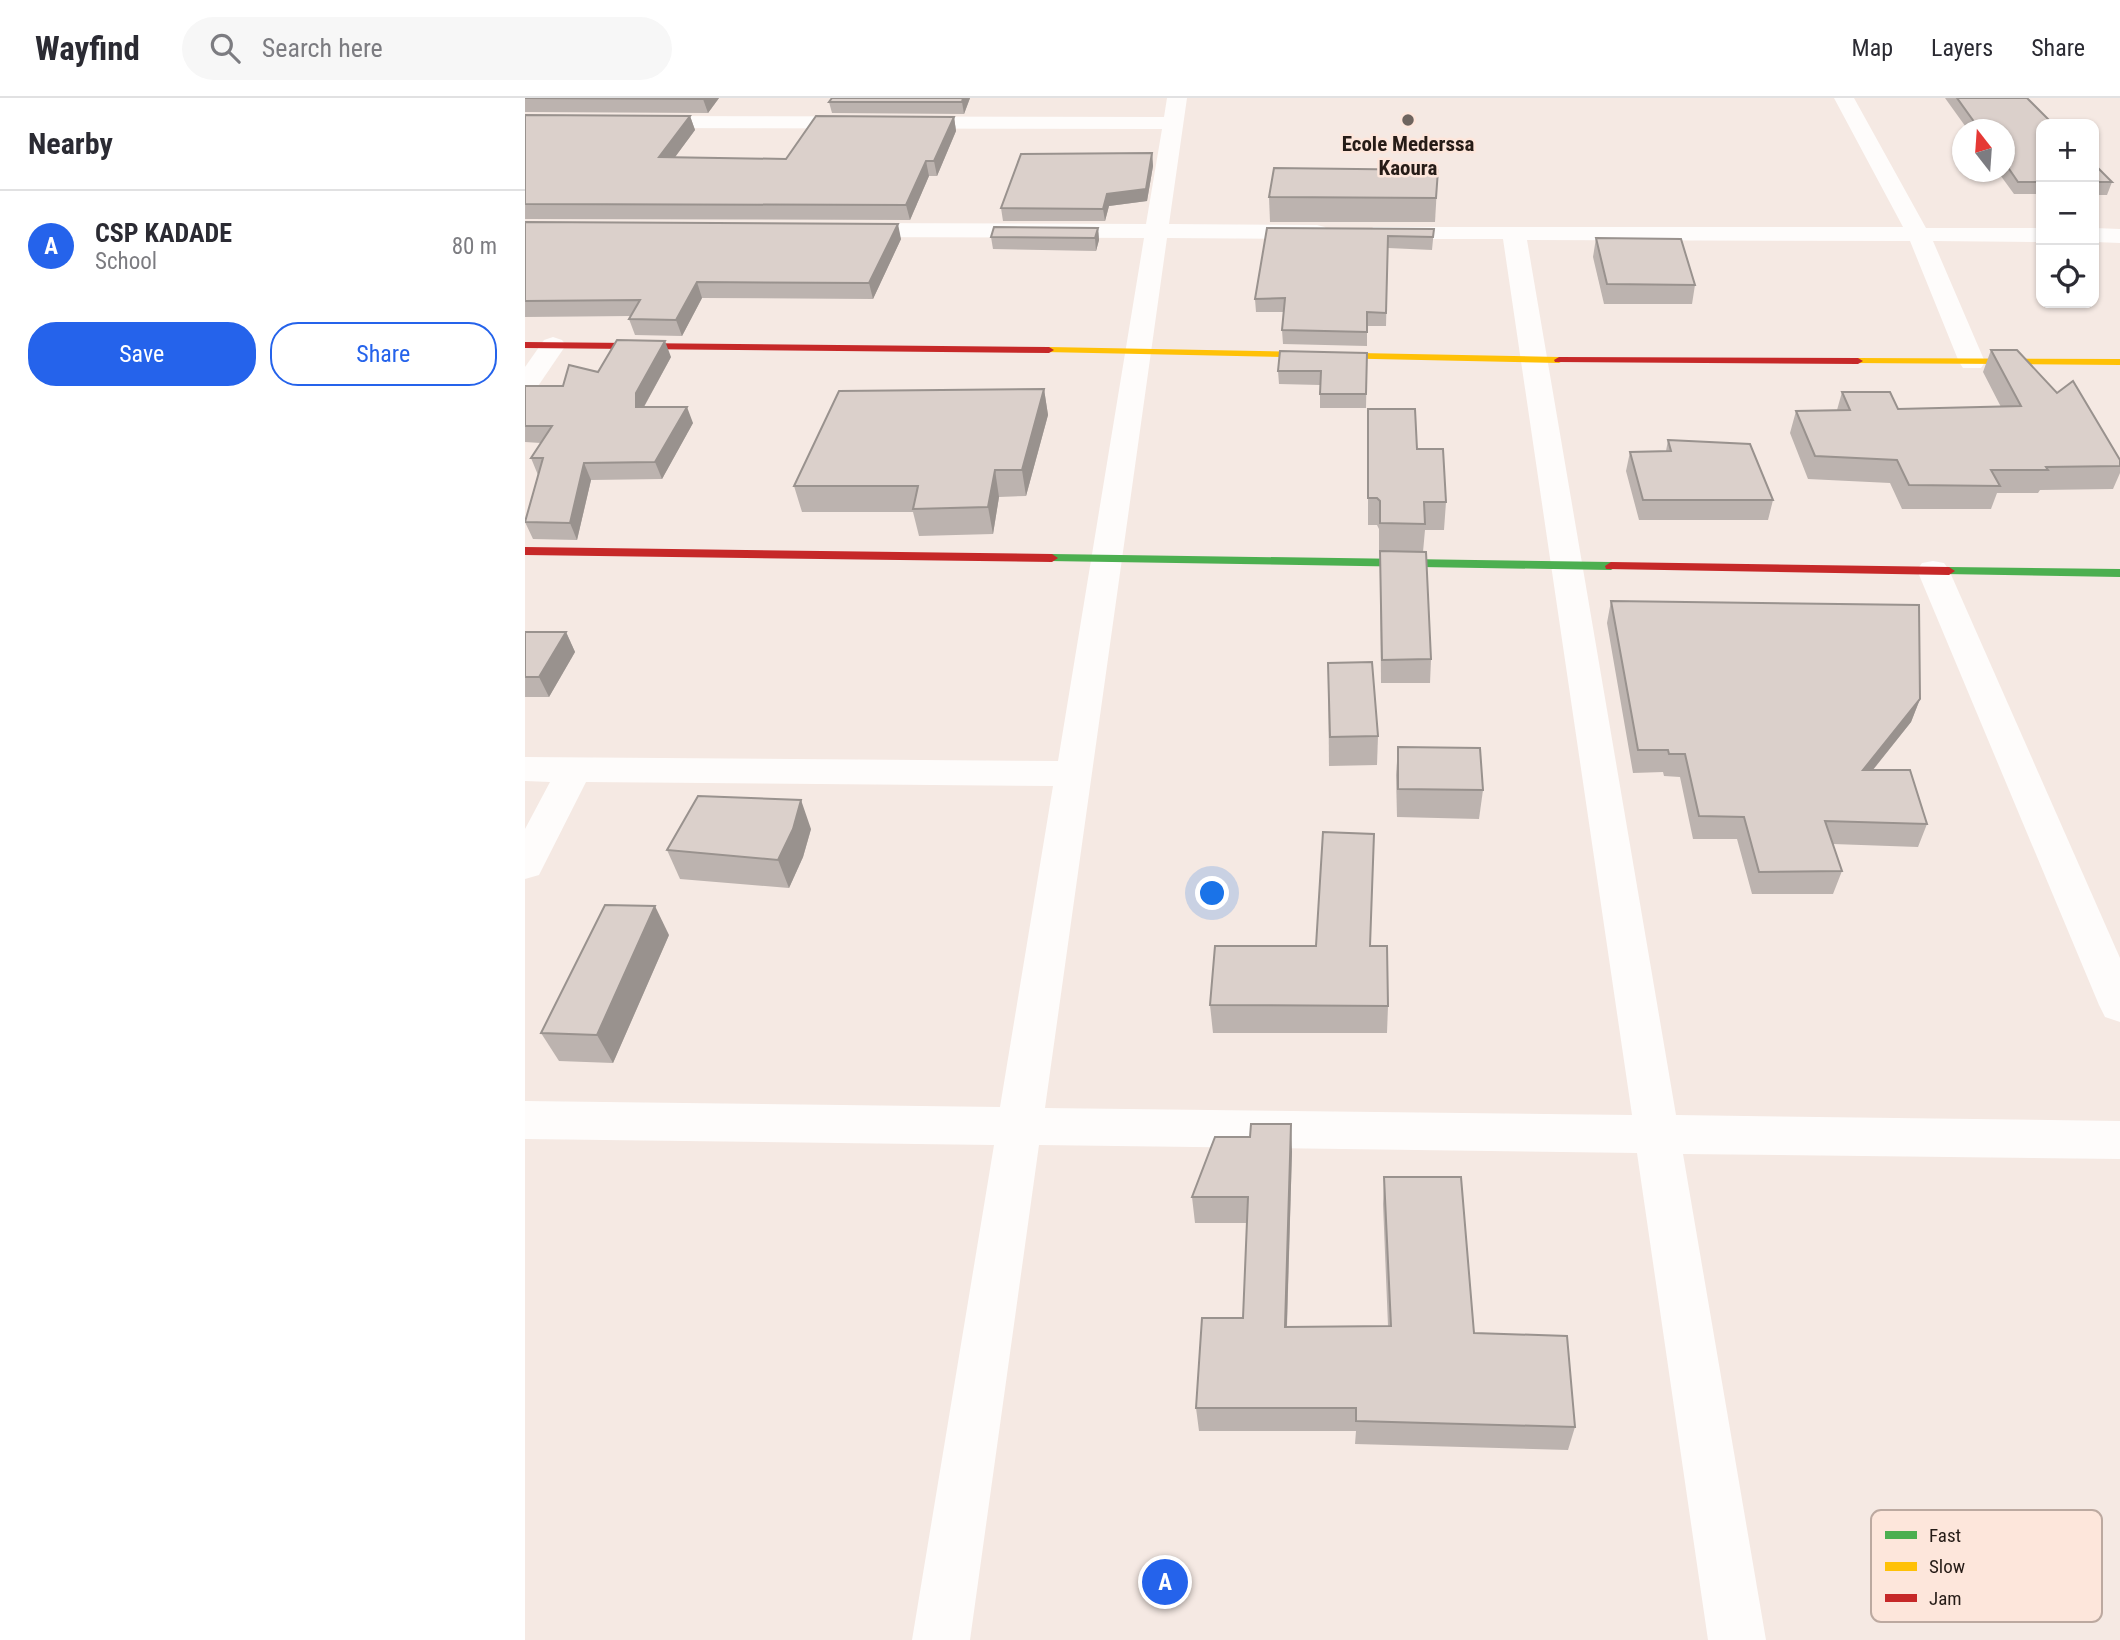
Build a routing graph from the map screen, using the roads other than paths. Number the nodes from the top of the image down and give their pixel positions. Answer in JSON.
{"nodes":[{"id":1,"x":1844,"y":98,"type":"edge"},
{"id":2,"x":1175,"y":111,"type":"edge"},
{"id":3,"x":622,"y":122,"type":"edge"},
{"id":4,"x":827,"y":230,"type":"edge"},
{"id":5,"x":1157,"y":231,"type":"junction"},
{"id":6,"x":1335,"y":232,"type":"edge"},
{"id":7,"x":1363,"y":232,"type":"edge"},
{"id":8,"x":1514,"y":233,"type":"junction"},
{"id":9,"x":1919,"y":235,"type":"junction"},
{"id":10,"x":2036,"y":235,"type":"edge"},
{"id":11,"x":2099,"y":236,"type":"edge"},
{"id":12,"x":2120,"y":236,"type":"edge"},
{"id":13,"x":525,"y":345,"type":"edge"},
{"id":14,"x":553,"y":345,"type":"junction"},
{"id":15,"x":1139,"y":351,"type":"junction"},
{"id":16,"x":1535,"y":360,"type":"junction"},
{"id":17,"x":1972,"y":362,"type":"junction"},
{"id":18,"x":2120,"y":362,"type":"edge"},
{"id":19,"x":525,"y":386,"type":"edge"},
{"id":20,"x":525,"y":551,"type":"edge"},
{"id":21,"x":1106,"y":559,"type":"junction"},
{"id":22,"x":1567,"y":565,"type":"junction"},
{"id":23,"x":1933,"y":570,"type":"junction"},
{"id":24,"x":2120,"y":573,"type":"edge"},
{"id":25,"x":525,"y":769,"type":"edge"},
{"id":26,"x":575,"y":769,"type":"junction"},
{"id":27,"x":1074,"y":774,"type":"junction"},
{"id":28,"x":525,"y":864,"type":"edge"},
{"id":29,"x":2120,"y":1004,"type":"edge"},
{"id":30,"x":525,"y":1120,"type":"edge"},
{"id":31,"x":1020,"y":1126,"type":"junction"},
{"id":32,"x":1657,"y":1134,"type":"junction"},
{"id":33,"x":2120,"y":1140,"type":"edge"},
{"id":34,"x":941,"y":1640,"type":"edge"},
{"id":35,"x":1737,"y":1640,"type":"edge"}],
"edges":[{"from":1,"to":9,"type":"street"},
{"from":2,"to":3,"type":"street"},
{"from":2,"to":5,"type":"street"},
{"from":4,"to":5,"type":"street"},
{"from":5,"to":6,"type":"street"},
{"from":5,"to":15,"type":"street"},
{"from":7,"to":8,"type":"street"},
{"from":8,"to":9,"type":"street"},
{"from":8,"to":16,"type":"street"},
{"from":9,"to":10,"type":"street"},
{"from":9,"to":17,"type":"street"},
{"from":11,"to":12,"type":"street"},
{"from":13,"to":14,"type":"street"},
{"from":14,"to":15,"type":"street"},
{"from":14,"to":19,"type":"street"},
{"from":15,"to":16,"type":"street"},
{"from":15,"to":21,"type":"street"},
{"from":16,"to":17,"type":"street"},
{"from":16,"to":22,"type":"street"},
{"from":17,"to":18,"type":"street"},
{"from":20,"to":21,"type":"street"},
{"from":21,"to":22,"type":"street"},
{"from":21,"to":27,"type":"street"},
{"from":22,"to":23,"type":"street"},
{"from":22,"to":32,"type":"street"},
{"from":23,"to":24,"type":"street"},
{"from":23,"to":29,"type":"street"},
{"from":25,"to":26,"type":"street"},
{"from":26,"to":27,"type":"street"},
{"from":26,"to":28,"type":"street"},
{"from":27,"to":31,"type":"street"},
{"from":30,"to":31,"type":"street"},
{"from":31,"to":32,"type":"street"},
{"from":31,"to":34,"type":"street"},
{"from":32,"to":33,"type":"street"},
{"from":32,"to":35,"type":"street"}]}
